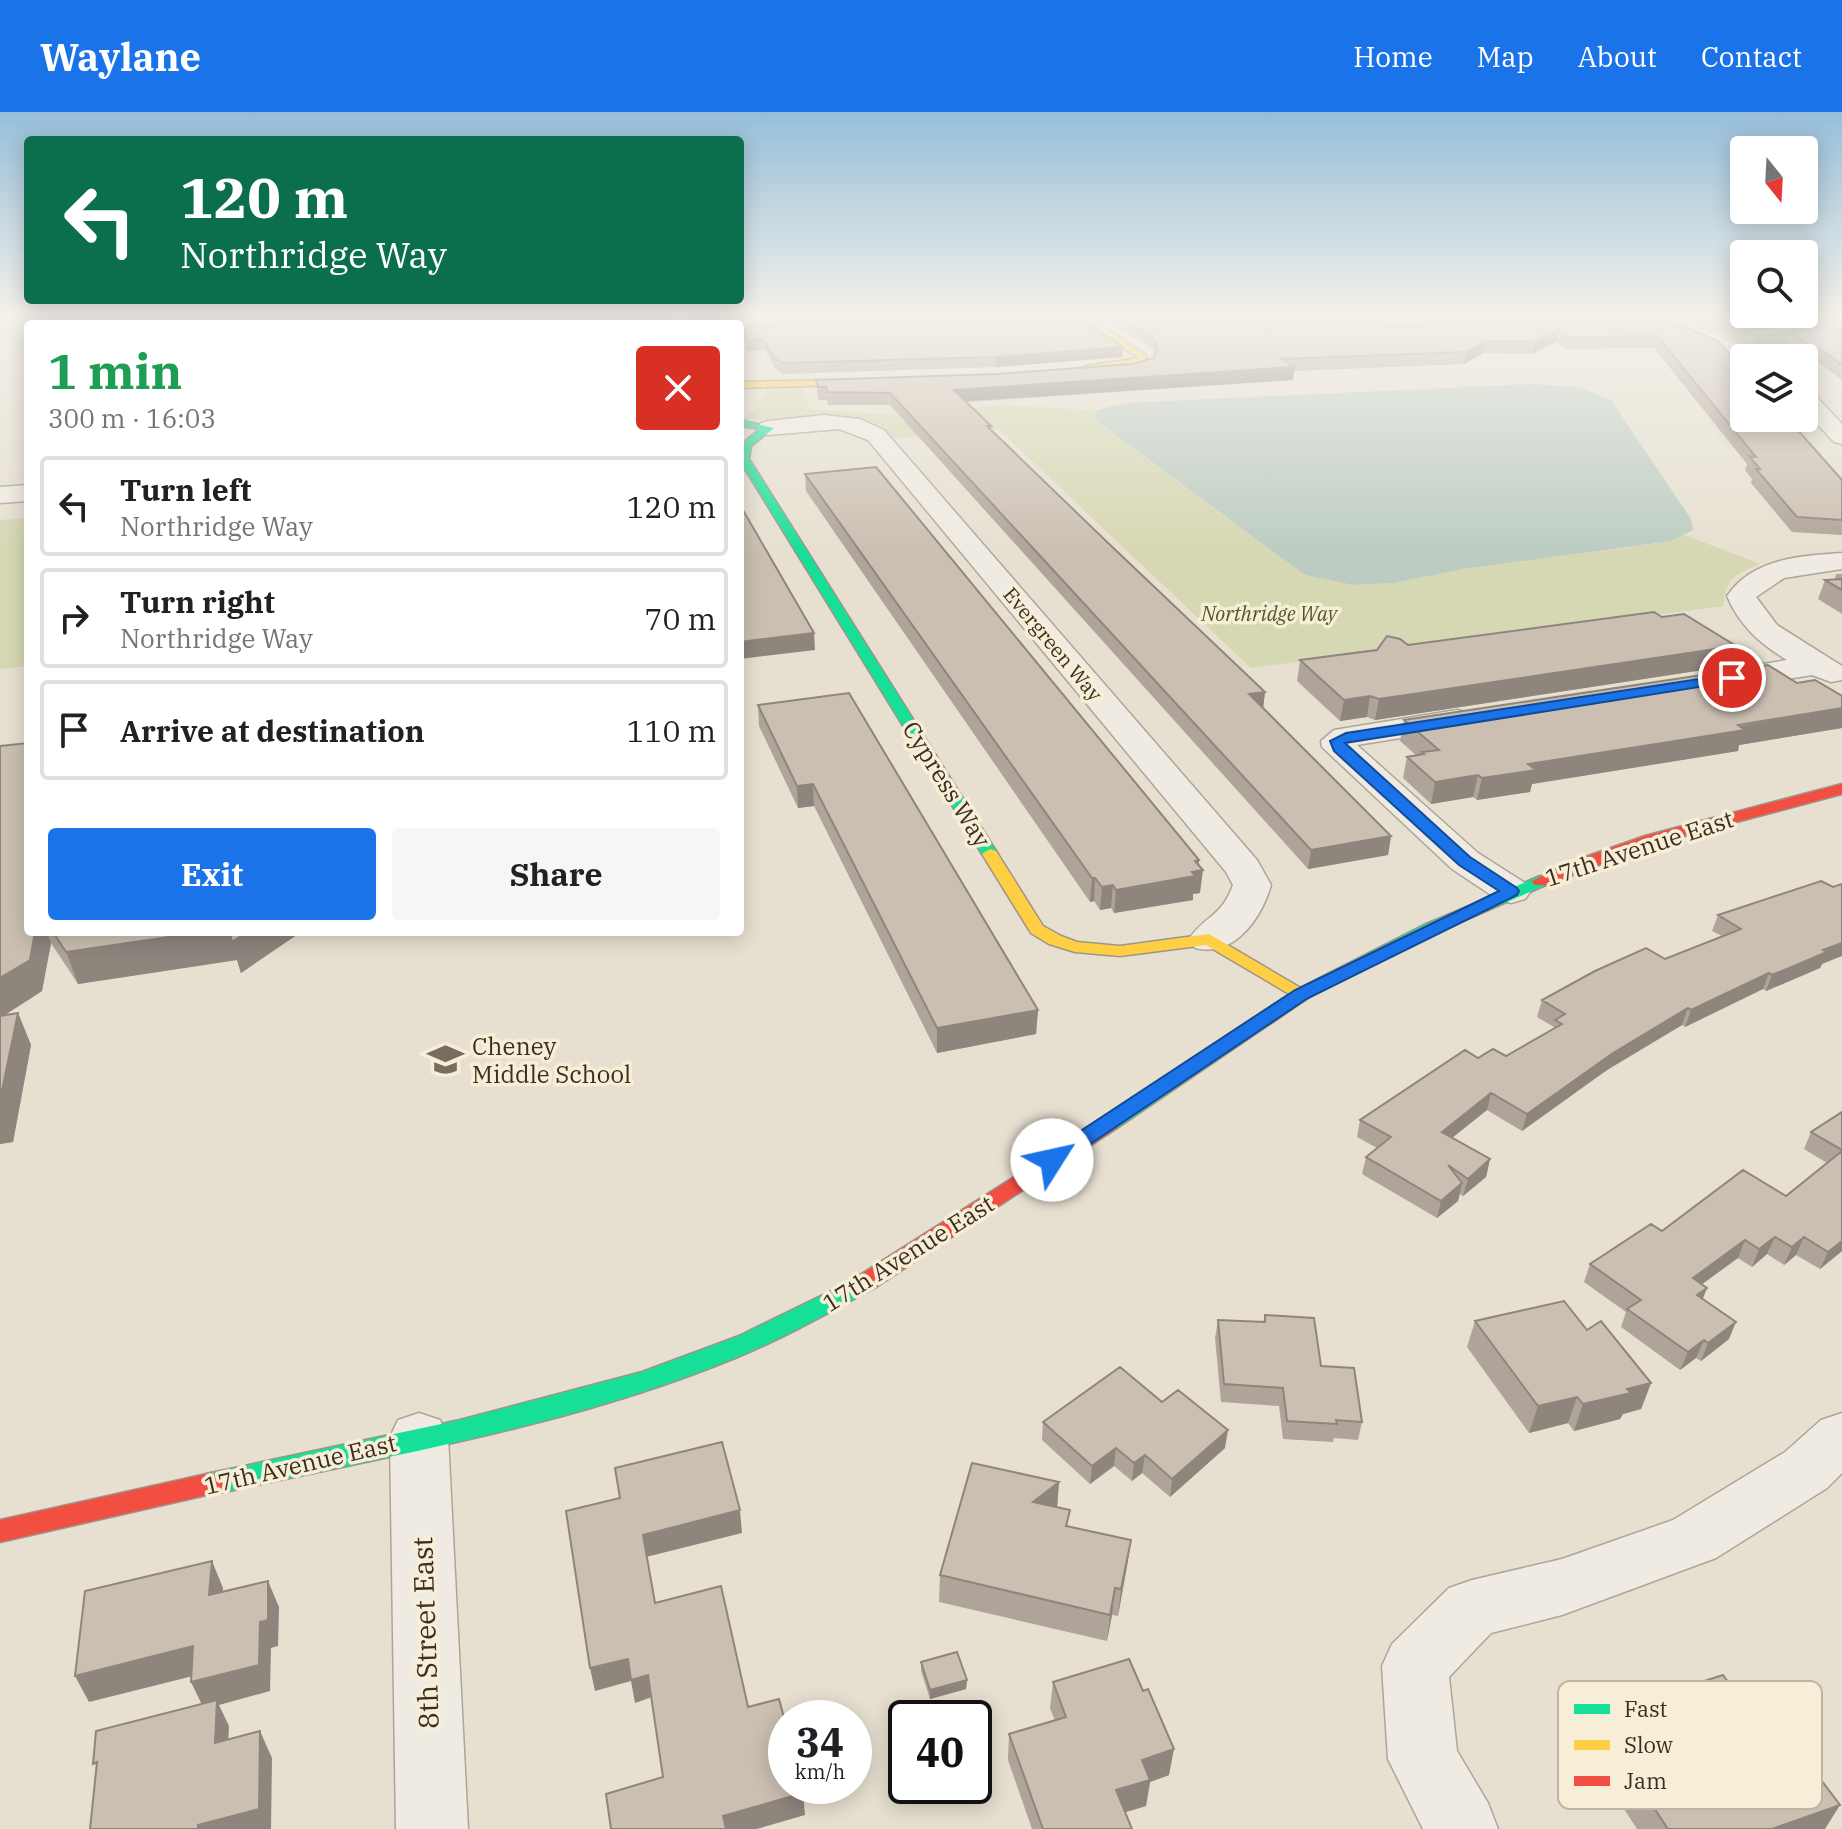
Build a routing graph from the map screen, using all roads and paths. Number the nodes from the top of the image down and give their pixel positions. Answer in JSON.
{"nodes":[{"id":1,"x":1818,"y":412,"type":"edge"},
{"id":2,"x":754,"y":426,"type":"edge"},
{"id":3,"x":1842,"y":437,"type":"edge"},
{"id":4,"x":24,"y":493,"type":"edge"},
{"id":5,"x":0,"y":495,"type":"edge"},
{"id":6,"x":1842,"y":561,"type":"edge"},
{"id":7,"x":1830,"y":673,"type":"edge"},
{"id":8,"x":1684,"y":686,"type":"edge"},
{"id":9,"x":1485,"y":716,"type":"edge"},
{"id":10,"x":1842,"y":789,"type":"edge"},
{"id":11,"x":1511,"y":891,"type":"junction"},
{"id":12,"x":1209,"y":939,"type":"junction"},
{"id":13,"x":1302,"y":994,"type":"junction"},
{"id":14,"x":419,"y":1437,"type":"junction"},
{"id":15,"x":1842,"y":1437,"type":"edge"},
{"id":16,"x":0,"y":1531,"type":"edge"},
{"id":17,"x":432,"y":1829,"type":"edge"},
{"id":18,"x":1462,"y":1829,"type":"edge"}],
"edges":[{"from":1,"to":3,"type":"street"},
{"from":2,"to":12,"type":"street","name":"Cypress Way"},
{"from":2,"to":12,"type":"street","name":"Evergreen Way"},
{"from":4,"to":5,"type":"street"},
{"from":6,"to":7,"type":"street"},
{"from":7,"to":8,"type":"street"},
{"from":9,"to":11,"type":"street"},
{"from":10,"to":11,"type":"street","name":"17th Avenue East"},
{"from":11,"to":13,"type":"street","name":"17th Avenue East"},
{"from":12,"to":13,"type":"street"},
{"from":13,"to":14,"type":"street","name":"17th Avenue East"},
{"from":14,"to":16,"type":"street","name":"17th Avenue East"},
{"from":14,"to":17,"type":"street","name":"8th Street East"},
{"from":15,"to":18,"type":"street"}]}
